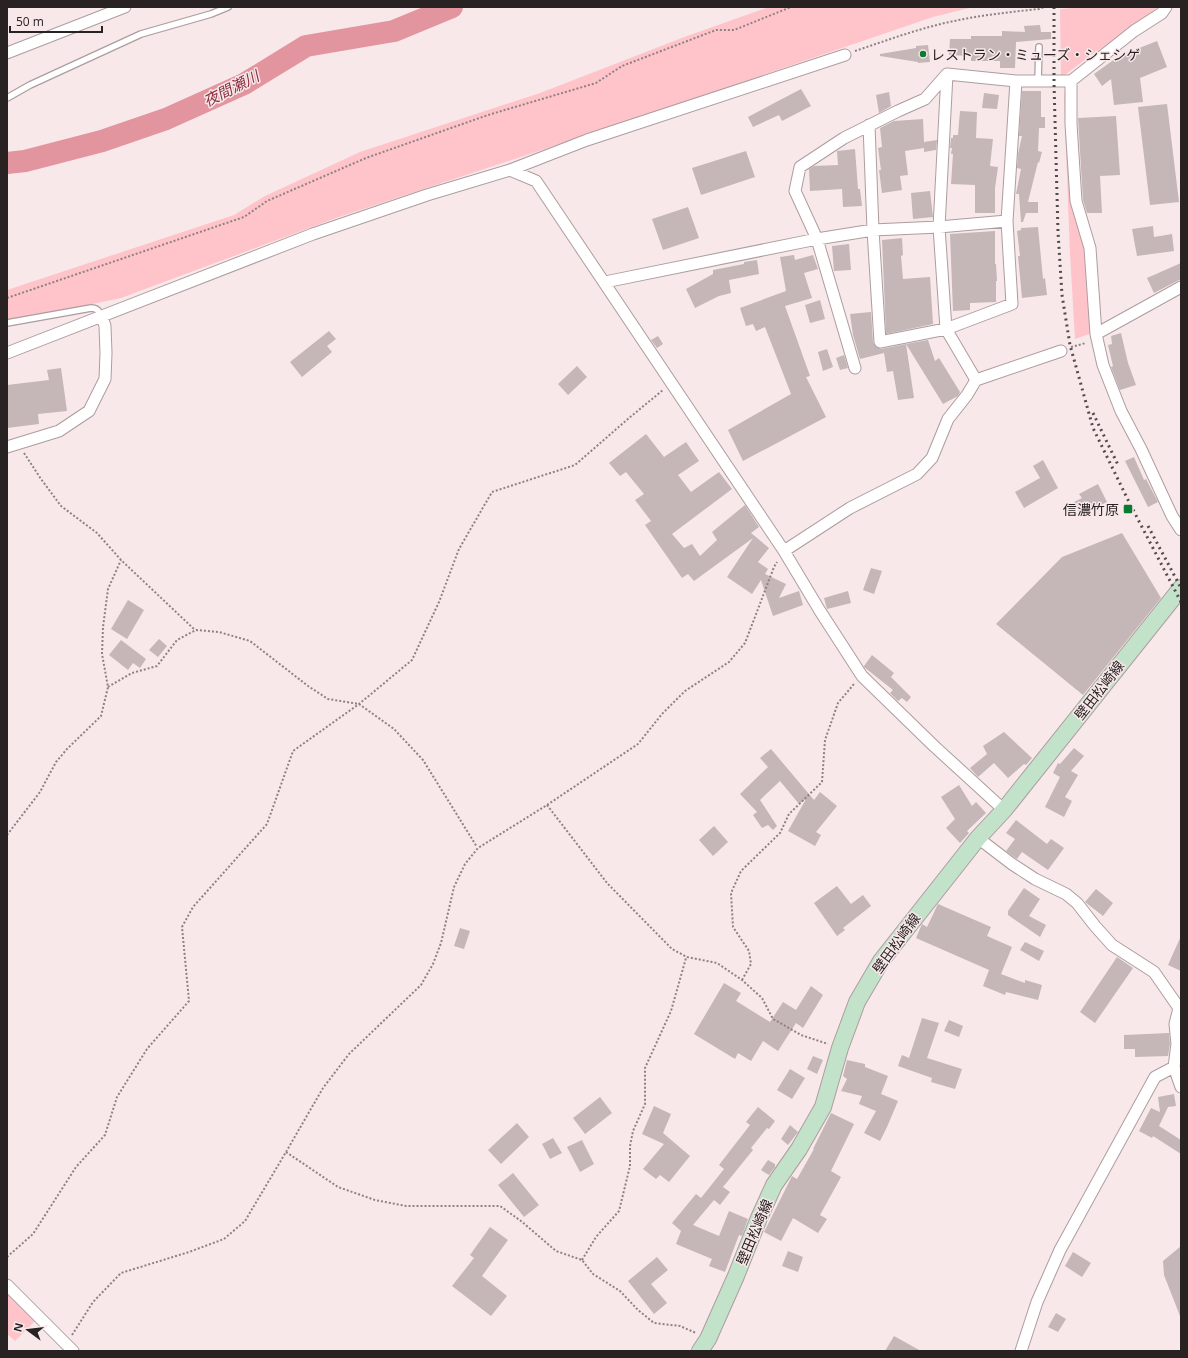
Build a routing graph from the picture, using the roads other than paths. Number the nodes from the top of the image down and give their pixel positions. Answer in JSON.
{"nodes":[{"id":1,"x":125,"y":7,"type":"edge"},
{"id":2,"x":228,"y":7,"type":"edge"},
{"id":3,"x":1166,"y":7,"type":"edge"},
{"id":4,"x":1038,"y":47,"type":"dead end"},
{"id":5,"x":7,"y":53,"type":"edge"},
{"id":6,"x":845,"y":55,"type":"road end"},
{"id":7,"x":947,"y":74,"type":"junction"},
{"id":8,"x":1016,"y":81,"type":"junction"},
{"id":9,"x":1038,"y":81,"type":"junction"},
{"id":10,"x":1071,"y":81,"type":"junction"},
{"id":11,"x":7,"y":98,"type":"edge"},
{"id":12,"x":869,"y":125,"type":"junction"},
{"id":13,"x":510,"y":170,"type":"junction"},
{"id":14,"x":1007,"y":221,"type":"junction"},
{"id":15,"x":939,"y":227,"type":"junction"},
{"id":16,"x":873,"y":230,"type":"junction"},
{"id":17,"x":817,"y":239,"type":"junction"},
{"id":18,"x":605,"y":282,"type":"junction"},
{"id":19,"x":1181,"y":287,"type":"edge"},
{"id":20,"x":102,"y":316,"type":"junction"},
{"id":21,"x":7,"y":323,"type":"edge"},
{"id":22,"x":946,"y":329,"type":"junction"},
{"id":23,"x":1097,"y":337,"type":"junction"},
{"id":24,"x":1061,"y":351,"type":"road end"},
{"id":25,"x":7,"y":353,"type":"edge"},
{"id":26,"x":856,"y":368,"type":"dead end"},
{"id":27,"x":976,"y":380,"type":"junction"},
{"id":28,"x":7,"y":447,"type":"edge"},
{"id":29,"x":1181,"y":530,"type":"edge"},
{"id":30,"x":784,"y":551,"type":"junction"},
{"id":31,"x":1181,"y":588,"type":"edge"},
{"id":32,"x":1004,"y":810,"type":"junction"},
{"id":33,"x":978,"y":838,"type":"junction"},
{"id":34,"x":1180,"y":1006,"type":"edge"},
{"id":35,"x":1174,"y":1067,"type":"junction"},
{"id":36,"x":1181,"y":1087,"type":"edge"},
{"id":37,"x":7,"y":1285,"type":"edge"},
{"id":38,"x":704,"y":1345,"type":"edge"},
{"id":39,"x":70,"y":1347,"type":"edge"},
{"id":40,"x":1021,"y":1351,"type":"edge"}],
"edges":[{"from":1,"to":5,"type":"street"},
{"from":2,"to":11,"type":"lane"},
{"from":3,"to":10,"type":"street"},
{"from":4,"to":9,"type":"lane"},
{"from":6,"to":13,"type":"street"},
{"from":7,"to":8,"type":"street"},
{"from":7,"to":12,"type":"street"},
{"from":7,"to":15,"type":"street"},
{"from":8,"to":9,"type":"street"},
{"from":8,"to":14,"type":"street"},
{"from":9,"to":10,"type":"street"},
{"from":10,"to":23,"type":"street"},
{"from":12,"to":16,"type":"street"},
{"from":12,"to":17,"type":"street"},
{"from":13,"to":18,"type":"street"},
{"from":13,"to":20,"type":"street"},
{"from":14,"to":15,"type":"street"},
{"from":14,"to":22,"type":"street"},
{"from":15,"to":16,"type":"street"},
{"from":15,"to":22,"type":"street"},
{"from":16,"to":17,"type":"street"},
{"from":16,"to":22,"type":"street"},
{"from":17,"to":18,"type":"street"},
{"from":17,"to":26,"type":"street"},
{"from":18,"to":30,"type":"street"},
{"from":19,"to":23,"type":"street"},
{"from":20,"to":21,"type":"lane"},
{"from":20,"to":25,"type":"street"},
{"from":20,"to":28,"type":"street"},
{"from":22,"to":27,"type":"street"},
{"from":23,"to":29,"type":"street"},
{"from":24,"to":27,"type":"street"},
{"from":27,"to":30,"type":"street"},
{"from":30,"to":32,"type":"street"},
{"from":31,"to":32,"type":"main road","name":"壁田松崎線"},
{"from":32,"to":33,"type":"main road","name":"壁田松崎線"},
{"from":33,"to":34,"type":"street"},
{"from":33,"to":38,"type":"main road","name":"壁田松崎線"},
{"from":34,"to":35,"type":"street"},
{"from":35,"to":36,"type":"street"},
{"from":35,"to":40,"type":"street"},
{"from":37,"to":39,"type":"street"}]}
